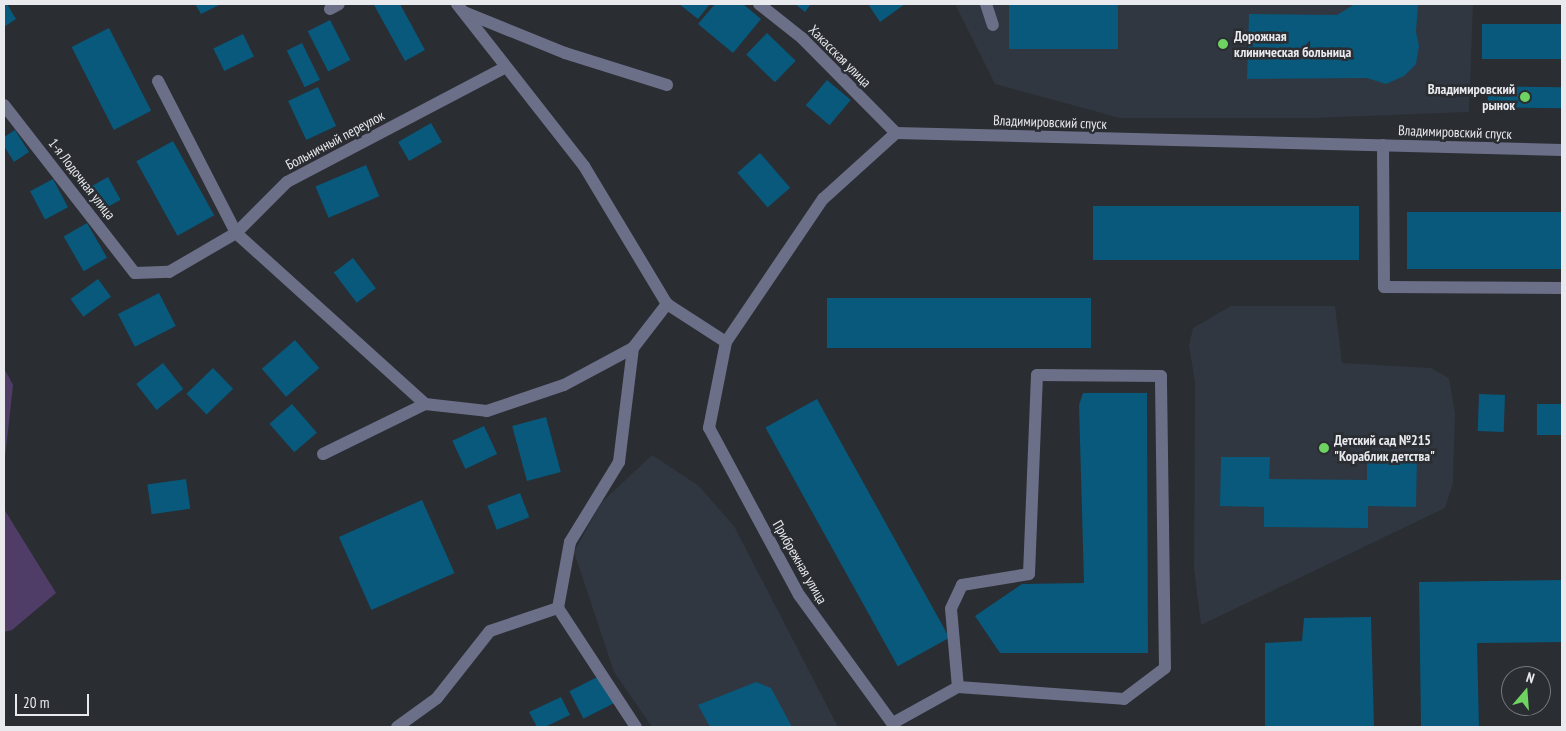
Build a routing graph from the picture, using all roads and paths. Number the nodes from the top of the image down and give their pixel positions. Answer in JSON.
{"nodes":[{"id":1,"x":760,"y":4,"type":"edge"},
{"id":2,"x":986,"y":4,"type":"edge"},
{"id":3,"x":460,"y":8,"type":"edge"},
{"id":4,"x":993,"y":24,"type":"dead end"},
{"id":5,"x":506,"y":67,"type":"junction"},
{"id":6,"x":158,"y":81,"type":"dead end"},
{"id":7,"x":667,"y":85,"type":"dead end"},
{"id":8,"x":4,"y":105,"type":"edge"},
{"id":9,"x":896,"y":133,"type":"junction"},
{"id":10,"x":1383,"y":145,"type":"junction"},
{"id":11,"x":1562,"y":150,"type":"edge"},
{"id":12,"x":236,"y":233,"type":"junction"},
{"id":13,"x":135,"y":273,"type":"joint"},
{"id":14,"x":1562,"y":288,"type":"edge"},
{"id":15,"x":667,"y":304,"type":"junction"},
{"id":16,"x":726,"y":342,"type":"junction"},
{"id":17,"x":633,"y":348,"type":"junction"},
{"id":18,"x":425,"y":404,"type":"junction"},
{"id":19,"x":322,"y":454,"type":"dead end"},
{"id":20,"x":558,"y":608,"type":"junction"},
{"id":21,"x":958,"y":687,"type":"junction"},
{"id":22,"x":894,"y":725,"type":"edge"},
{"id":23,"x":397,"y":727,"type":"edge"},
{"id":24,"x":636,"y":727,"type":"edge"}],
"edges":[{"from":1,"to":9,"type":"street","name":"Хакасская улица"},
{"from":2,"to":4,"type":"street"},
{"from":3,"to":5,"type":"street"},
{"from":3,"to":7,"type":"street"},
{"from":5,"to":12,"type":"street","name":"Больничный переулок"},
{"from":5,"to":15,"type":"street"},
{"from":6,"to":12,"type":"street"},
{"from":8,"to":13,"type":"street","name":"1-я Лодочная улица"},
{"from":9,"to":10,"type":"street","name":"Владимировский спуск"},
{"from":9,"to":16,"type":"street"},
{"from":10,"to":11,"type":"street","name":"Владимировский спуск"},
{"from":10,"to":14,"type":"street"},
{"from":12,"to":13,"type":"street","name":"Больничный переулок"},
{"from":12,"to":18,"type":"street"},
{"from":15,"to":16,"type":"street"},
{"from":15,"to":17,"type":"street"},
{"from":16,"to":22,"type":"street","name":"Прибрежная улица"},
{"from":17,"to":18,"type":"street"},
{"from":17,"to":20,"type":"street"},
{"from":18,"to":19,"type":"street"},
{"from":20,"to":23,"type":"street"},
{"from":20,"to":24,"type":"street"},
{"from":21,"to":21,"type":"street"},
{"from":21,"to":22,"type":"street"}]}
